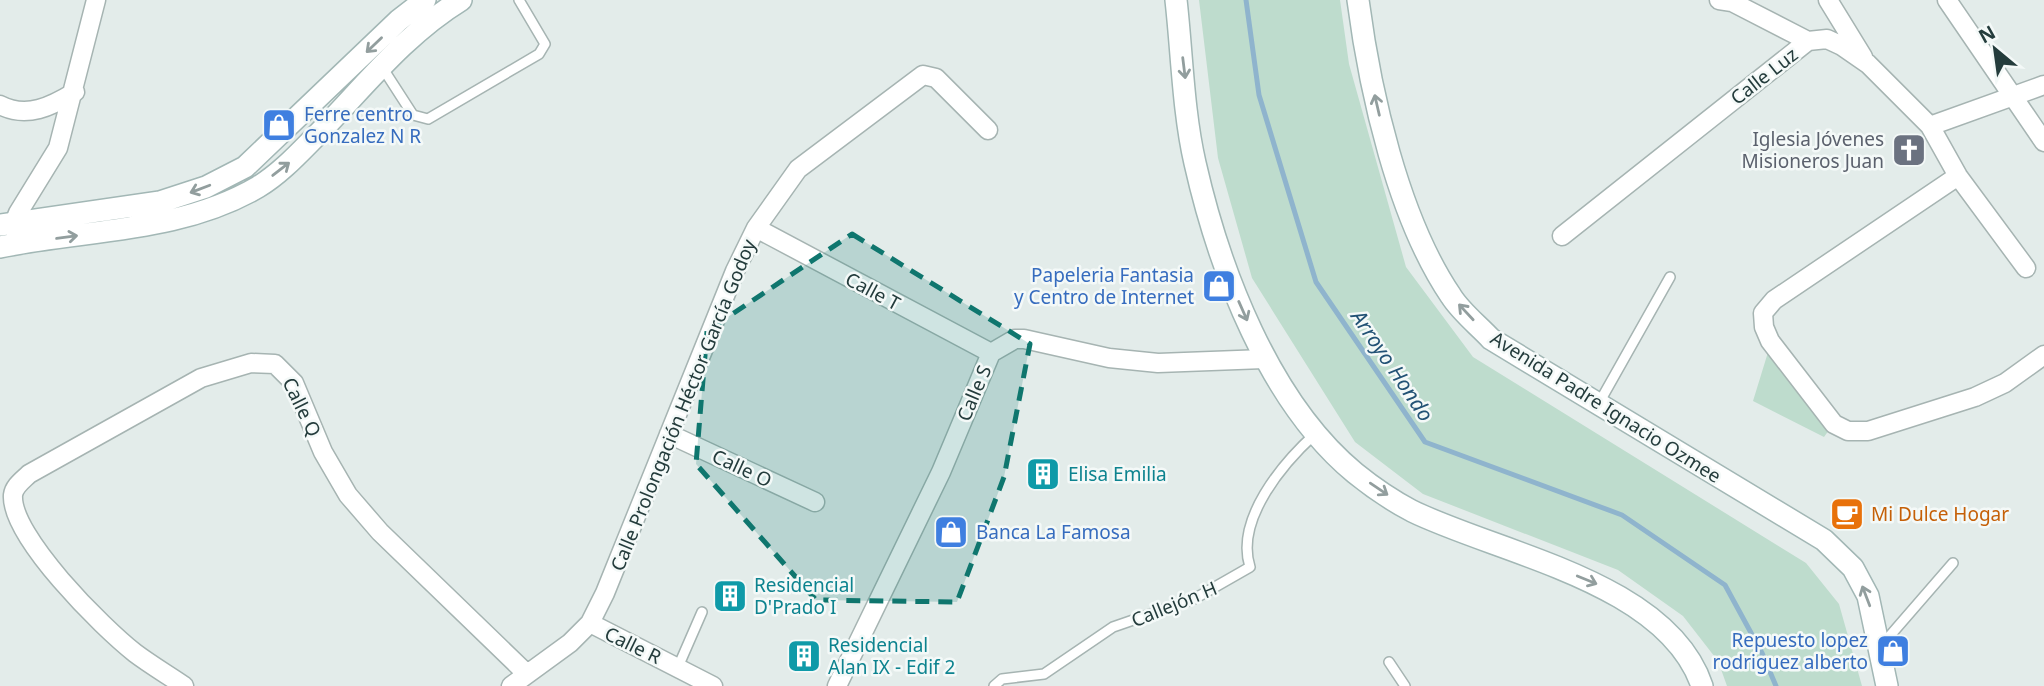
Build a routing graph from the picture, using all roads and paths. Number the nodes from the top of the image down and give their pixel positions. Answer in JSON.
{"nodes":[{"id":1,"x":96,"y":0,"type":"edge"},
{"id":2,"x":425,"y":0,"type":"edge"},
{"id":3,"x":461,"y":0,"type":"edge"},
{"id":4,"x":519,"y":0,"type":"edge"},
{"id":5,"x":1176,"y":0,"type":"edge"},
{"id":6,"x":1358,"y":0,"type":"edge"},
{"id":7,"x":1719,"y":0,"type":"edge"},
{"id":8,"x":1829,"y":0,"type":"edge"},
{"id":9,"x":1947,"y":0,"type":"edge"},
{"id":10,"x":1808,"y":41,"type":"junction"},
{"id":11,"x":1868,"y":64,"type":"junction"},
{"id":12,"x":381,"y":66,"type":"junction"},
{"id":13,"x":2044,"y":85,"type":"edge"},
{"id":14,"x":75,"y":92,"type":"junction"},
{"id":15,"x":2011,"y":96,"type":"junction"},
{"id":16,"x":0,"y":105,"type":"edge"},
{"id":17,"x":1930,"y":126,"type":"junction"},
{"id":18,"x":988,"y":130,"type":"dead end"},
{"id":19,"x":2044,"y":142,"type":"edge"},
{"id":20,"x":1958,"y":176,"type":"junction"},
{"id":21,"x":756,"y":228,"type":"junction"},
{"id":22,"x":7,"y":235,"type":"edge"},
{"id":23,"x":1562,"y":236,"type":"dead end"},
{"id":24,"x":2026,"y":268,"type":"dead end"},
{"id":25,"x":1670,"y":277,"type":"dead end"},
{"id":26,"x":990,"y":354,"type":"junction"},
{"id":27,"x":2044,"y":355,"type":"edge"},
{"id":28,"x":1264,"y":359,"type":"junction"},
{"id":29,"x":1598,"y":404,"type":"junction"},
{"id":30,"x":1317,"y":432,"type":"junction"},
{"id":31,"x":669,"y":433,"type":"junction"},
{"id":32,"x":815,"y":502,"type":"dead end"},
{"id":33,"x":1953,"y":563,"type":"dead end"},
{"id":34,"x":702,"y":612,"type":"dead end"},
{"id":35,"x":590,"y":623,"type":"junction"},
{"id":36,"x":1880,"y":647,"type":"junction"},
{"id":37,"x":1389,"y":662,"type":"dead end"},
{"id":38,"x":678,"y":667,"type":"junction"},
{"id":39,"x":527,"y":674,"type":"junction"},
{"id":40,"x":184,"y":686,"type":"edge"},
{"id":41,"x":511,"y":686,"type":"edge"},
{"id":42,"x":713,"y":686,"type":"edge"},
{"id":43,"x":837,"y":686,"type":"edge"},
{"id":44,"x":994,"y":686,"type":"edge"},
{"id":45,"x":1405,"y":686,"type":"edge"},
{"id":46,"x":1702,"y":686,"type":"edge"},
{"id":47,"x":1887,"y":686,"type":"edge"}],
"edges":[{"from":1,"to":14,"type":"street"},
{"from":2,"to":22,"type":"street","one_way":true},
{"from":3,"to":12,"type":"street"},
{"from":4,"to":12,"type":"lane"},
{"from":5,"to":28,"type":"street","one_way":true},
{"from":29,"to":6,"type":"street","name":"Avenida Padre Ignacio Ozmee","one_way":true},
{"from":7,"to":10,"type":"street"},
{"from":8,"to":11,"type":"street"},
{"from":9,"to":15,"type":"street"},
{"from":10,"to":11,"type":"street","name":"Calle Luz"},
{"from":10,"to":23,"type":"street","name":"Calle Luz"},
{"from":11,"to":17,"type":"street","name":"Calle Luz"},
{"from":22,"to":12,"type":"street","one_way":true},
{"from":13,"to":15,"type":"street"},
{"from":14,"to":16,"type":"street"},
{"from":14,"to":22,"type":"street"},
{"from":15,"to":17,"type":"street"},
{"from":15,"to":19,"type":"street"},
{"from":17,"to":20,"type":"street","name":"Calle Luz"},
{"from":18,"to":21,"type":"street","name":"Calle Prolongación Héctor García Godoy"},
{"from":20,"to":24,"type":"street","name":"Calle Luz"},
{"from":20,"to":27,"type":"street"},
{"from":21,"to":26,"type":"street","name":"Calle T"},
{"from":21,"to":31,"type":"street","name":"Calle Prolongación Héctor García Godoy"},
{"from":25,"to":29,"type":"lane"},
{"from":26,"to":28,"type":"street","name":"Calle S"},
{"from":26,"to":43,"type":"street","name":"Calle S"},
{"from":28,"to":30,"type":"street"},
{"from":36,"to":29,"type":"street","name":"Avenida Padre Ignacio Ozmee","one_way":true},
{"from":30,"to":44,"type":"lane","name":"Callejón H"},
{"from":30,"to":46,"type":"street","one_way":true},
{"from":31,"to":32,"type":"street","name":"Calle O"},
{"from":31,"to":35,"type":"street","name":"Calle Prolongación Héctor García Godoy"},
{"from":33,"to":36,"type":"lane"},
{"from":34,"to":38,"type":"lane"},
{"from":35,"to":38,"type":"street","name":"Calle R"},
{"from":35,"to":39,"type":"street","name":"Calle Prolongación Héctor García Godoy"},
{"from":36,"to":47,"type":"street","name":"Avenida Padre Ignacio Ozmee"},
{"from":37,"to":45,"type":"lane"},
{"from":38,"to":42,"type":"street","name":"Calle R"},
{"from":39,"to":40,"type":"street","name":"Calle Q"},
{"from":39,"to":41,"type":"street","name":"Calle Prolongación Héctor García Godoy"}]}
